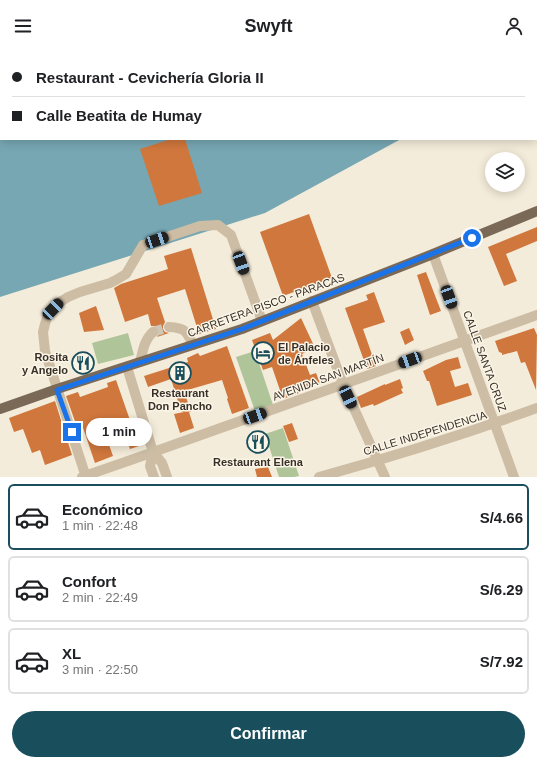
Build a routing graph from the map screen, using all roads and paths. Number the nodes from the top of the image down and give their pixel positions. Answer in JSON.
{"nodes":[{"id":1,"x":537,"y":211,"type":"edge"},
{"id":2,"x":433,"y":254,"type":"junction"},
{"id":3,"x":312,"y":301,"type":"junction"},
{"id":4,"x":537,"y":315,"type":"edge"},
{"id":5,"x":262,"y":321,"type":"junction"},
{"id":6,"x":169,"y":327,"type":"tunnel mouth"},
{"id":7,"x":153,"y":332,"type":"tunnel mouth"},
{"id":8,"x":465,"y":341,"type":"junction"},
{"id":9,"x":193,"y":345,"type":"junction"},
{"id":10,"x":140,"y":362,"type":"junction"},
{"id":11,"x":126,"y":367,"type":"junction"},
{"id":12,"x":343,"y":384,"type":"junction"},
{"id":13,"x":57,"y":390,"type":"junction"},
{"id":14,"x":537,"y":408,"type":"edge"},
{"id":15,"x":0,"y":409,"type":"edge"},
{"id":16,"x":495,"y":424,"type":"junction"},
{"id":17,"x":153,"y":452,"type":"junction"},
{"id":18,"x":378,"y":461,"type":"junction"},
{"id":19,"x":85,"y":477,"type":"edge"},
{"id":20,"x":154,"y":477,"type":"edge"},
{"id":21,"x":167,"y":477,"type":"edge"},
{"id":22,"x":319,"y":477,"type":"edge"},
{"id":23,"x":385,"y":477,"type":"edge"},
{"id":24,"x":514,"y":477,"type":"edge"}],
"edges":[{"from":1,"to":2,"type":"main road","name":"CARRETERA PISCO - PARACAS"},
{"from":2,"to":3,"type":"main road","name":"CARRETERA PISCO - PARACAS"},
{"from":2,"to":8,"type":"street","name":"CALLE SANTA CRUZ"},
{"from":3,"to":5,"type":"main road","name":"CARRETERA PISCO - PARACAS"},
{"from":3,"to":12,"type":"street"},
{"from":4,"to":8,"type":"street","name":"AVENIDA SAN MARTÍN"},
{"from":5,"to":9,"type":"main road","name":"CARRETERA PISCO - PARACAS"},
{"from":5,"to":13,"type":"street"},
{"from":6,"to":9,"type":"street"},
{"from":7,"to":10,"type":"street"},
{"from":8,"to":12,"type":"street","name":"AVENIDA SAN MARTÍN"},
{"from":8,"to":16,"type":"street","name":"CALLE SANTA CRUZ"},
{"from":9,"to":10,"type":"main road","name":"CARRETERA PISCO - PARACAS"},
{"from":10,"to":11,"type":"main road","name":"CARRETERA PISCO - PARACAS"},
{"from":11,"to":13,"type":"main road","name":"CARRETERA PISCO - PARACAS"},
{"from":11,"to":17,"type":"street"},
{"from":12,"to":17,"type":"street","name":"AVENIDA SAN MARTÍN"},
{"from":12,"to":18,"type":"street"},
{"from":13,"to":15,"type":"main road","name":"CARRETERA PISCO - PARACAS"},
{"from":13,"to":19,"type":"street"},
{"from":14,"to":16,"type":"street","name":"CALLE INDEPENDENCIA"},
{"from":16,"to":18,"type":"street","name":"CALLE INDEPENDENCIA"},
{"from":16,"to":24,"type":"street","name":"CALLE SANTA CRUZ"},
{"from":17,"to":19,"type":"street","name":"AVENIDA SAN MARTÍN"},
{"from":17,"to":20,"type":"street"},
{"from":17,"to":21,"type":"street"},
{"from":18,"to":22,"type":"street","name":"CALLE INDEPENDENCIA"},
{"from":18,"to":23,"type":"street"}]}
